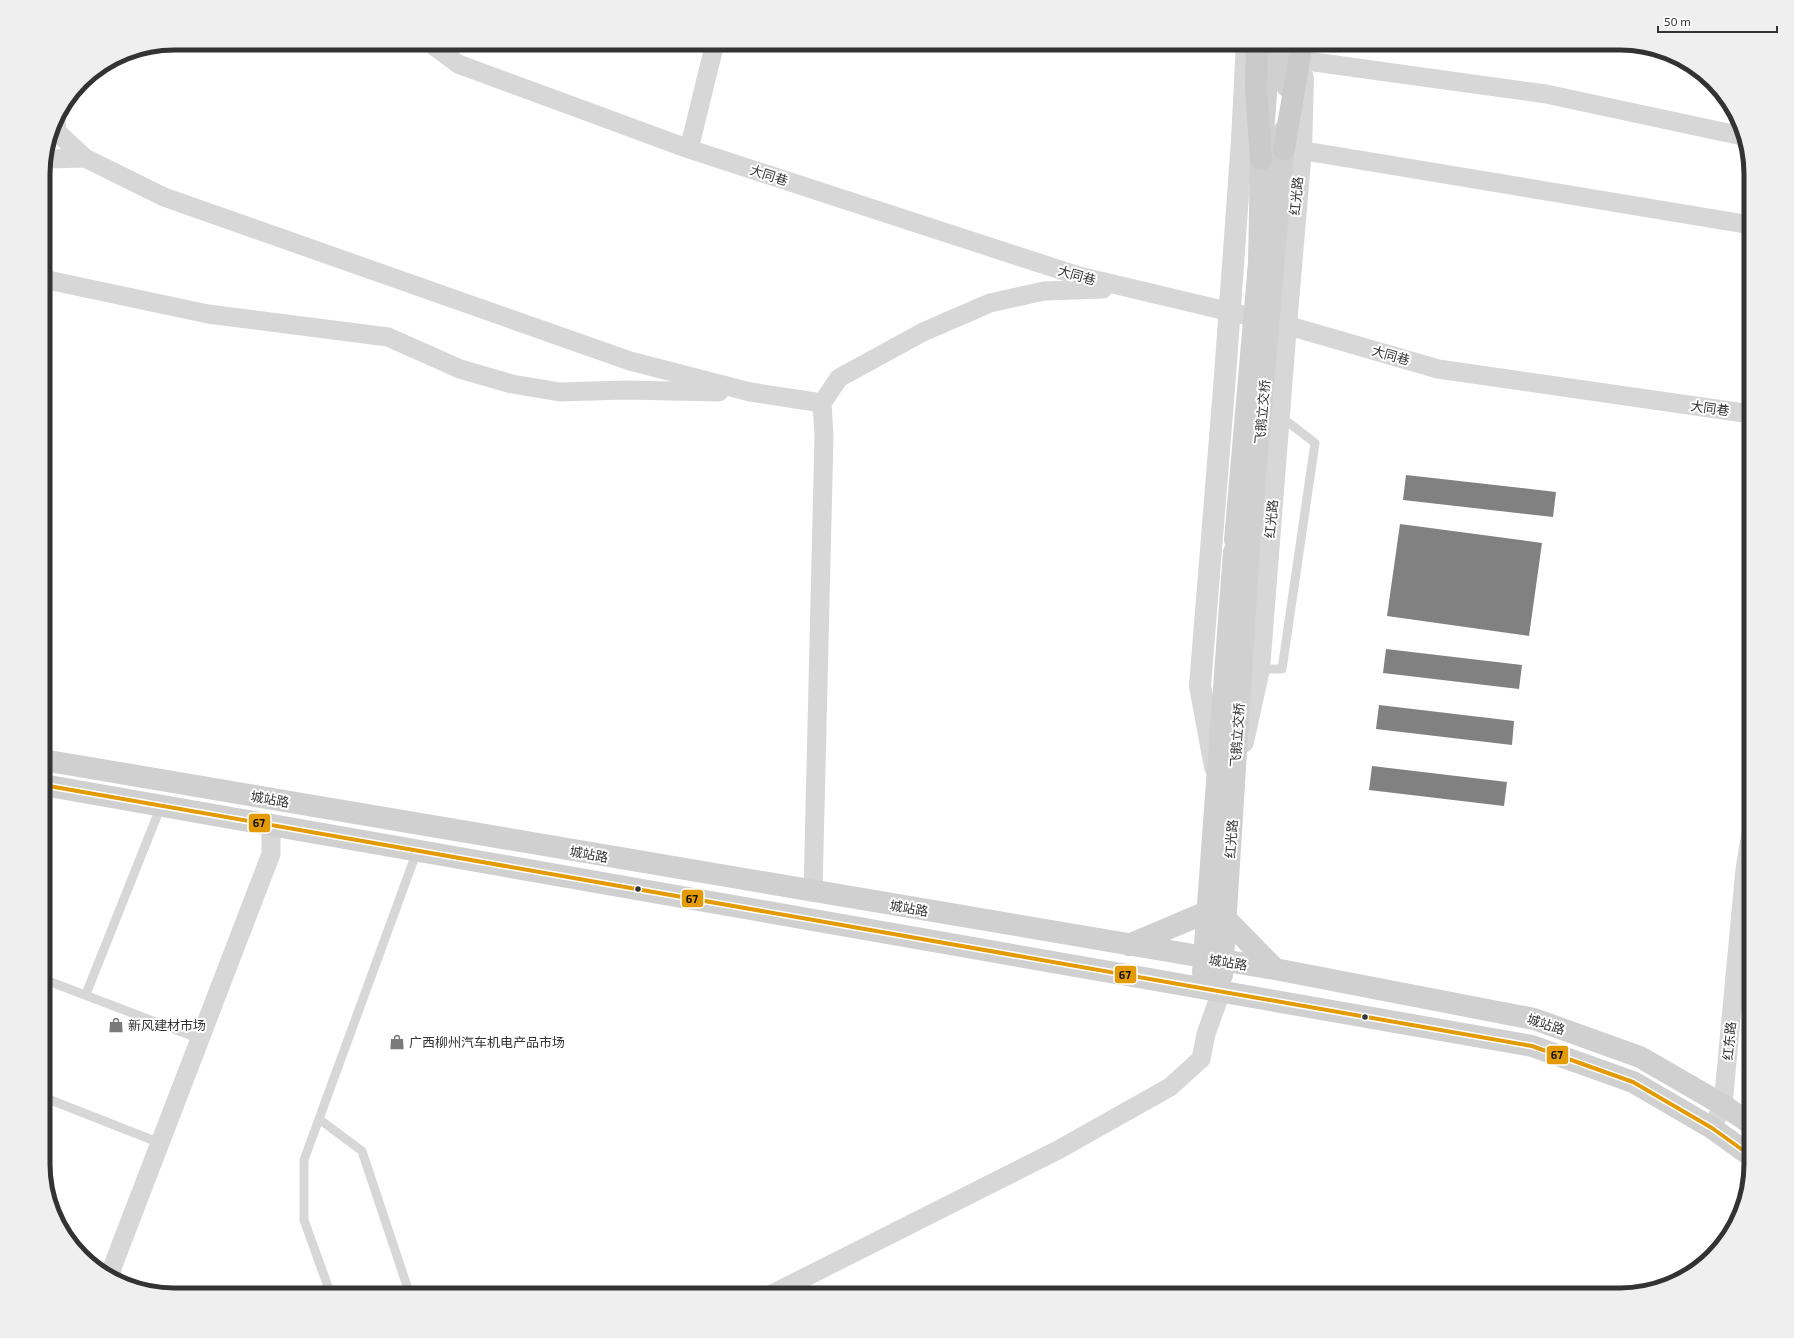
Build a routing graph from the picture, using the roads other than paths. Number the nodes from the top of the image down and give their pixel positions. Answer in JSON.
{"nodes":[{"id":1,"x":439,"y":50,"type":"edge"},
{"id":2,"x":713,"y":50,"type":"edge"},
{"id":3,"x":1250,"y":50,"type":"edge"},
{"id":4,"x":1251,"y":50,"type":"edge"},
{"id":5,"x":1269,"y":50,"type":"edge"},
{"id":6,"x":1289,"y":50,"type":"edge"},
{"id":7,"x":1303,"y":50,"type":"edge"},
{"id":8,"x":1308,"y":50,"type":"edge"},
{"id":9,"x":57,"y":132,"type":"edge"},
{"id":10,"x":1737,"y":135,"type":"edge"},
{"id":11,"x":1242,"y":140,"type":"junction"},
{"id":12,"x":689,"y":149,"type":"junction"},
{"id":13,"x":1293,"y":150,"type":"junction"},
{"id":14,"x":85,"y":158,"type":"junction"},
{"id":15,"x":51,"y":159,"type":"edge"},
{"id":16,"x":1261,"y":159,"type":"junction"},
{"id":17,"x":1744,"y":224,"type":"edge"},
{"id":18,"x":50,"y":281,"type":"edge"},
{"id":19,"x":1131,"y":288,"type":"junction"},
{"id":20,"x":1230,"y":311,"type":"junction"},
{"id":21,"x":1286,"y":325,"type":"junction"},
{"id":22,"x":750,"y":392,"type":"junction"},
{"id":23,"x":822,"y":403,"type":"junction"},
{"id":24,"x":1744,"y":413,"type":"edge"},
{"id":25,"x":1280,"y":416,"type":"junction"},
{"id":26,"x":1242,"y":545,"type":"junction"},
{"id":27,"x":1259,"y":669,"type":"junction"},
{"id":28,"x":50,"y":761,"type":"edge"},
{"id":29,"x":1226,"y":780,"type":"junction"},
{"id":30,"x":50,"y":787,"type":"edge"},
{"id":31,"x":161,"y":806,"type":"junction"},
{"id":32,"x":271,"y":825,"type":"junction"},
{"id":33,"x":417,"y":851,"type":"junction"},
{"id":34,"x":1744,"y":880,"type":"edge"},
{"id":35,"x":813,"y":892,"type":"junction"},
{"id":36,"x":1216,"y":915,"type":"junction"},
{"id":37,"x":1129,"y":945,"type":"junction"},
{"id":38,"x":1213,"y":959,"type":"junction"},
{"id":39,"x":1275,"y":970,"type":"junction"},
{"id":40,"x":50,"y":981,"type":"edge"},
{"id":41,"x":1211,"y":990,"type":"junction"},
{"id":42,"x":86,"y":994,"type":"junction"},
{"id":43,"x":200,"y":1039,"type":"junction"},
{"id":44,"x":50,"y":1100,"type":"edge"},
{"id":45,"x":1723,"y":1105,"type":"junction"},
{"id":46,"x":1744,"y":1119,"type":"edge"},
{"id":47,"x":318,"y":1120,"type":"junction"},
{"id":48,"x":1712,"y":1128,"type":"junction"},
{"id":49,"x":160,"y":1143,"type":"junction"},
{"id":50,"x":1744,"y":1151,"type":"edge"},
{"id":51,"x":112,"y":1271,"type":"edge"},
{"id":52,"x":328,"y":1288,"type":"edge"},
{"id":53,"x":408,"y":1288,"type":"edge"},
{"id":54,"x":784,"y":1288,"type":"edge"}],
"edges":[{"from":1,"to":12,"type":"street","name":"大同巷"},
{"from":2,"to":12,"type":"street"},
{"from":3,"to":11,"type":"street","name":"红光路"},
{"from":4,"to":16,"type":"main road","bridge":true},
{"from":5,"to":16,"type":"main road","name":"飞鹅立交桥","bridge":true},
{"from":6,"to":13,"type":"main road","name":"飞鹅立交桥","bridge":true},
{"from":7,"to":13,"type":"main road","bridge":true},
{"from":8,"to":10,"type":"street"},
{"from":9,"to":14,"type":"street"},
{"from":11,"to":13,"type":"street"},
{"from":11,"to":20,"type":"street","name":"红光路"},
{"from":12,"to":19,"type":"street","name":"大同巷"},
{"from":13,"to":17,"type":"street"},
{"from":13,"to":21,"type":"street","name":"红光路"},
{"from":13,"to":26,"type":"main road","name":"飞鹅立交桥","bridge":true},
{"from":14,"to":15,"type":"street"},
{"from":14,"to":22,"type":"street"},
{"from":16,"to":26,"type":"main road","name":"飞鹅立交桥","bridge":true},
{"from":18,"to":22,"type":"street"},
{"from":19,"to":20,"type":"street","name":"大同巷"},
{"from":19,"to":23,"type":"street"},
{"from":20,"to":21,"type":"street","name":"大同巷"},
{"from":20,"to":29,"type":"street","name":"红光路"},
{"from":21,"to":24,"type":"street","name":"大同巷"},
{"from":21,"to":25,"type":"street","name":"红光路"},
{"from":22,"to":23,"type":"street"},
{"from":23,"to":35,"type":"street"},
{"from":25,"to":27,"type":"street","name":"红光路"},
{"from":25,"to":27,"type":"lane"},
{"from":26,"to":29,"type":"main road","name":"飞鹅立交桥"},
{"from":27,"to":29,"type":"street","name":"红光路"},
{"from":28,"to":35,"type":"main road","name":"城站路"},
{"from":29,"to":36,"type":"main road","name":"红光路"},
{"from":30,"to":31,"type":"main road","name":"城站路"},
{"from":31,"to":32,"type":"main road","name":"城站路"},
{"from":31,"to":42,"type":"lane"},
{"from":32,"to":33,"type":"main road","name":"城站路"},
{"from":32,"to":43,"type":"street"},
{"from":33,"to":41,"type":"main road","name":"城站路"},
{"from":33,"to":47,"type":"lane"},
{"from":34,"to":45,"type":"street","name":"红东路"},
{"from":35,"to":37,"type":"main road","name":"城站路"},
{"from":36,"to":37,"type":"main road"},
{"from":36,"to":38,"type":"main road","name":"红光路"},
{"from":36,"to":39,"type":"main road"},
{"from":37,"to":38,"type":"main road","name":"城站路"},
{"from":38,"to":39,"type":"main road","name":"城站路"},
{"from":38,"to":41,"type":"main road","name":"红光路"},
{"from":39,"to":45,"type":"main road","name":"城站路"},
{"from":40,"to":42,"type":"lane"},
{"from":41,"to":48,"type":"main road","name":"城站路"},
{"from":41,"to":54,"type":"street"},
{"from":42,"to":43,"type":"lane"},
{"from":43,"to":49,"type":"street"},
{"from":44,"to":49,"type":"lane"},
{"from":45,"to":46,"type":"main road","name":"城站路"},
{"from":45,"to":48,"type":"street","name":"红东路"},
{"from":47,"to":52,"type":"lane"},
{"from":47,"to":53,"type":"lane"},
{"from":48,"to":50,"type":"main road","name":"城站路"},
{"from":49,"to":51,"type":"street"}]}
